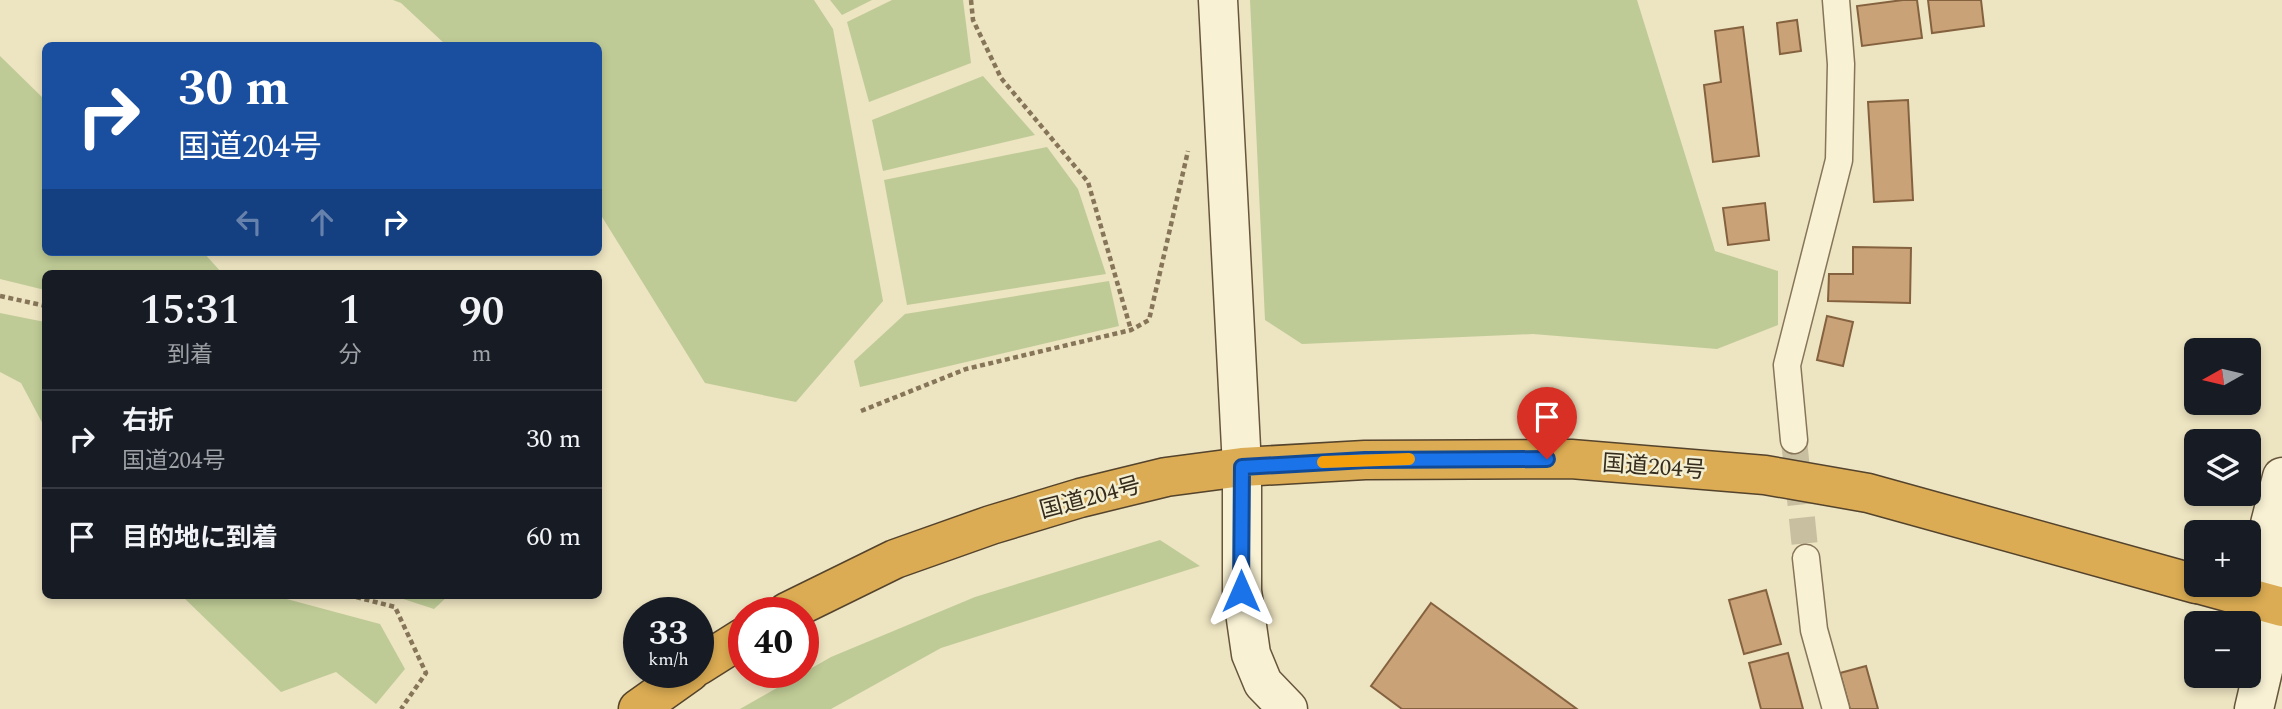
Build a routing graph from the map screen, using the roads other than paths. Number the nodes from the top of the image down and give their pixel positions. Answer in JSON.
{"nodes":[{"id":1,"x":1218,"y":0,"type":"edge"},
{"id":2,"x":1836,"y":0,"type":"edge"},
{"id":3,"x":1794,"y":440,"type":"tunnel mouth"},
{"id":4,"x":1242,"y":467,"type":"junction"},
{"id":5,"x":2282,"y":477,"type":"edge"},
{"id":6,"x":1806,"y":558,"type":"tunnel mouth"},
{"id":7,"x":2184,"y":580,"type":"edge"},
{"id":8,"x":818,"y":597,"type":"edge"},
{"id":9,"x":2252,"y":597,"type":"edge"},
{"id":10,"x":2281,"y":604,"type":"edge"},
{"id":11,"x":668,"y":688,"type":"edge"},
{"id":12,"x":638,"y":709,"type":"edge"},
{"id":13,"x":1288,"y":709,"type":"edge"},
{"id":14,"x":1836,"y":709,"type":"edge"},
{"id":15,"x":2254,"y":709,"type":"edge"}],
"edges":[{"from":1,"to":4,"type":"street"},
{"from":2,"to":3,"type":"street"},
{"from":4,"to":7,"type":"highway","name":"国道204号"},
{"from":4,"to":8,"type":"highway","name":"国道204号"},
{"from":4,"to":13,"type":"street"},
{"from":5,"to":10,"type":"street"},
{"from":6,"to":14,"type":"street"},
{"from":9,"to":10,"type":"highway","name":"国道204号"},
{"from":10,"to":15,"type":"street"},
{"from":11,"to":12,"type":"highway"}]}
